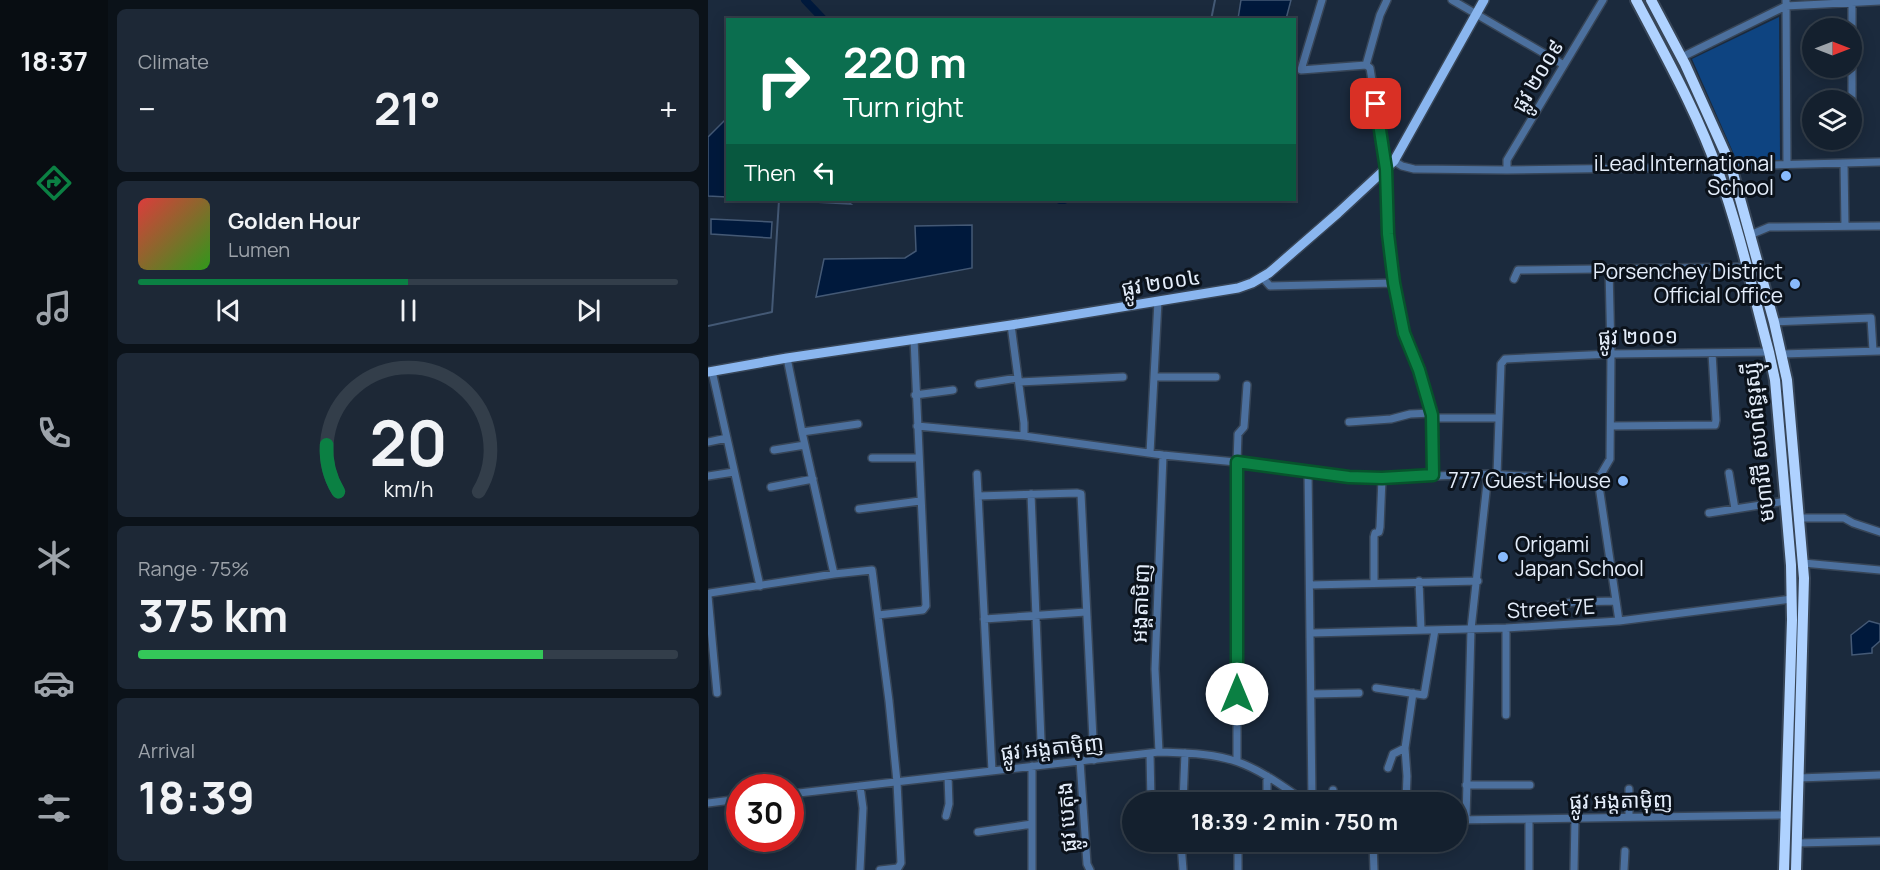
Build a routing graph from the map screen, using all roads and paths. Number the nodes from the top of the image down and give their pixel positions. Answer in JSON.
{"nodes":[{"id":1,"x":1323,"y":0,"type":"edge"},
{"id":2,"x":1387,"y":0,"type":"edge"},
{"id":3,"x":1452,"y":0,"type":"edge"},
{"id":4,"x":1484,"y":0,"type":"edge"},
{"id":5,"x":1603,"y":0,"type":"edge"},
{"id":6,"x":1636,"y":0,"type":"edge"},
{"id":7,"x":1651,"y":0,"type":"edge"},
{"id":8,"x":1880,"y":1,"type":"edge"},
{"id":9,"x":1852,"y":2,"type":"junction"},
{"id":10,"x":1786,"y":3,"type":"edge"},
{"id":11,"x":1477,"y":14,"type":"junction"},
{"id":12,"x":1682,"y":57,"type":"junction"},
{"id":13,"x":1366,"y":65,"type":"junction"},
{"id":14,"x":1564,"y":65,"type":"junction"},
{"id":15,"x":1852,"y":90,"type":"edge"},
{"id":16,"x":1394,"y":161,"type":"junction"},
{"id":17,"x":1880,"y":162,"type":"edge"},
{"id":18,"x":1844,"y":163,"type":"junction"},
{"id":19,"x":1715,"y":164,"type":"junction"},
{"id":20,"x":1787,"y":164,"type":"junction"},
{"id":21,"x":1731,"y":166,"type":"junction"},
{"id":22,"x":1386,"y":169,"type":"junction"},
{"id":23,"x":1507,"y":170,"type":"junction"},
{"id":24,"x":1845,"y":226,"type":"junction"},
{"id":25,"x":1880,"y":226,"type":"edge"},
{"id":26,"x":1750,"y":235,"type":"junction"},
{"id":27,"x":1746,"y":267,"type":"junction"},
{"id":28,"x":1609,"y":269,"type":"junction"},
{"id":29,"x":1263,"y":278,"type":"junction"},
{"id":30,"x":1514,"y":279,"type":"dead end"},
{"id":31,"x":1394,"y":283,"type":"junction"},
{"id":32,"x":1158,"y":301,"type":"junction"},
{"id":33,"x":1774,"y":322,"type":"junction"},
{"id":34,"x":1011,"y":325,"type":"junction"},
{"id":35,"x":914,"y":339,"type":"junction"},
{"id":36,"x":1876,"y":351,"type":"edge"},
{"id":37,"x":1769,"y":352,"type":"junction"},
{"id":38,"x":1712,"y":353,"type":"junction"},
{"id":39,"x":1611,"y":354,"type":"junction"},
{"id":40,"x":1782,"y":354,"type":"junction"},
{"id":41,"x":787,"y":358,"type":"junction"},
{"id":42,"x":710,"y":371,"type":"edge"},
{"id":43,"x":1123,"y":377,"type":"dead end"},
{"id":44,"x":1154,"y":377,"type":"junction"},
{"id":45,"x":1216,"y":377,"type":"dead end"},
{"id":46,"x":1019,"y":380,"type":"junction"},
{"id":47,"x":979,"y":384,"type":"dead end"},
{"id":48,"x":1247,"y":385,"type":"dead end"},
{"id":49,"x":953,"y":390,"type":"dead end"},
{"id":50,"x":915,"y":395,"type":"junction"},
{"id":51,"x":1432,"y":416,"type":"junction"},
{"id":52,"x":1498,"y":418,"type":"junction"},
{"id":53,"x":1348,"y":422,"type":"dead end"},
{"id":54,"x":858,"y":424,"type":"dead end"},
{"id":55,"x":917,"y":426,"type":"junction"},
{"id":56,"x":1611,"y":426,"type":"junction"},
{"id":57,"x":802,"y":432,"type":"junction"},
{"id":58,"x":1024,"y":436,"type":"junction"},
{"id":59,"x":727,"y":438,"type":"junction"},
{"id":60,"x":708,"y":442,"type":"edge"},
{"id":61,"x":805,"y":445,"type":"junction"},
{"id":62,"x":774,"y":450,"type":"dead end"},
{"id":63,"x":1150,"y":453,"type":"junction"},
{"id":64,"x":1163,"y":454,"type":"junction"},
{"id":65,"x":872,"y":458,"type":"dead end"},
{"id":66,"x":918,"y":458,"type":"junction"},
{"id":67,"x":1237,"y":462,"type":"junction"},
{"id":68,"x":1308,"y":471,"type":"junction"},
{"id":69,"x":734,"y":472,"type":"junction"},
{"id":70,"x":1729,"y":473,"type":"dead end"},
{"id":71,"x":977,"y":474,"type":"dead end"},
{"id":72,"x":1433,"y":475,"type":"junction"},
{"id":73,"x":1492,"y":475,"type":"junction"},
{"id":74,"x":708,"y":476,"type":"edge"},
{"id":75,"x":1600,"y":476,"type":"junction"},
{"id":76,"x":1382,"y":478,"type":"junction"},
{"id":77,"x":813,"y":479,"type":"junction"},
{"id":78,"x":771,"y":487,"type":"dead end"},
{"id":79,"x":1031,"y":494,"type":"junction"},
{"id":80,"x":978,"y":495,"type":"junction"},
{"id":81,"x":920,"y":501,"type":"junction"},
{"id":82,"x":1786,"y":501,"type":"junction"},
{"id":83,"x":859,"y":509,"type":"dead end"},
{"id":84,"x":1735,"y":509,"type":"junction"},
{"id":85,"x":1709,"y":513,"type":"dead end"},
{"id":86,"x":1800,"y":518,"type":"junction"},
{"id":87,"x":1880,"y":532,"type":"edge"},
{"id":88,"x":1802,"y":543,"type":"junction"},
{"id":89,"x":1790,"y":544,"type":"junction"},
{"id":90,"x":1803,"y":563,"type":"junction"},
{"id":91,"x":1880,"y":570,"type":"edge"},
{"id":92,"x":834,"y":574,"type":"junction"},
{"id":93,"x":1419,"y":581,"type":"junction"},
{"id":94,"x":1478,"y":581,"type":"junction"},
{"id":95,"x":1374,"y":582,"type":"junction"},
{"id":96,"x":1310,"y":585,"type":"junction"},
{"id":97,"x":760,"y":586,"type":"junction"},
{"id":98,"x":1792,"y":599,"type":"junction"},
{"id":99,"x":1616,"y":601,"type":"junction"},
{"id":100,"x":1550,"y":607,"type":"dead end"},
{"id":101,"x":1086,"y":612,"type":"junction"},
{"id":102,"x":878,"y":615,"type":"junction"},
{"id":103,"x":1036,"y":615,"type":"junction"},
{"id":104,"x":984,"y":619,"type":"junction"},
{"id":105,"x":1619,"y":621,"type":"junction"},
{"id":106,"x":1506,"y":628,"type":"junction"},
{"id":107,"x":1471,"y":629,"type":"junction"},
{"id":108,"x":1421,"y":630,"type":"junction"},
{"id":109,"x":1435,"y":630,"type":"junction"},
{"id":110,"x":1311,"y":633,"type":"junction"},
{"id":111,"x":711,"y":653,"type":"edge"},
{"id":112,"x":1376,"y":688,"type":"dead end"},
{"id":113,"x":717,"y":693,"type":"dead end"},
{"id":114,"x":1359,"y":693,"type":"dead end"},
{"id":115,"x":1413,"y":693,"type":"junction"},
{"id":116,"x":1311,"y":694,"type":"junction"},
{"id":117,"x":1506,"y":715,"type":"dead end"},
{"id":118,"x":1789,"y":722,"type":"junction"},
{"id":119,"x":1801,"y":723,"type":"junction"},
{"id":120,"x":1405,"y":748,"type":"junction"},
{"id":121,"x":1159,"y":752,"type":"junction"},
{"id":122,"x":1150,"y":753,"type":"junction"},
{"id":123,"x":1185,"y":753,"type":"junction"},
{"id":124,"x":1094,"y":759,"type":"junction"},
{"id":125,"x":1080,"y":761,"type":"junction"},
{"id":126,"x":1237,"y":761,"type":"junction"},
{"id":127,"x":1042,"y":765,"type":"junction"},
{"id":128,"x":1032,"y":766,"type":"junction"},
{"id":129,"x":1388,"y":768,"type":"dead end"},
{"id":130,"x":992,"y":771,"type":"junction"},
{"id":131,"x":1880,"y":775,"type":"edge"},
{"id":132,"x":948,"y":776,"type":"junction"},
{"id":133,"x":1267,"y":776,"type":"junction"},
{"id":134,"x":1799,"y":778,"type":"junction"},
{"id":135,"x":897,"y":782,"type":"junction"},
{"id":136,"x":1466,"y":785,"type":"junction"},
{"id":137,"x":1530,"y":785,"type":"dead end"},
{"id":138,"x":860,"y":786,"type":"junction"},
{"id":139,"x":1629,"y":789,"type":"dead end"},
{"id":140,"x":804,"y":792,"type":"edge"},
{"id":141,"x":1151,"y":792,"type":"edge"},
{"id":142,"x":1183,"y":792,"type":"edge"},
{"id":143,"x":1267,"y":792,"type":"edge"},
{"id":144,"x":1291,"y":792,"type":"edge"},
{"id":145,"x":1312,"y":792,"type":"edge"},
{"id":146,"x":1406,"y":792,"type":"edge"},
{"id":147,"x":1466,"y":792,"type":"edge"},
{"id":148,"x":726,"y":801,"type":"edge"},
{"id":149,"x":708,"y":803,"type":"edge"},
{"id":150,"x":1786,"y":815,"type":"junction"},
{"id":151,"x":946,"y":816,"type":"dead end"},
{"id":152,"x":1629,"y":817,"type":"junction"},
{"id":153,"x":1575,"y":818,"type":"junction"},
{"id":154,"x":1529,"y":819,"type":"junction"},
{"id":155,"x":1467,"y":820,"type":"edge"},
{"id":156,"x":1032,"y":824,"type":"junction"},
{"id":157,"x":978,"y":832,"type":"dead end"},
{"id":158,"x":1880,"y":841,"type":"edge"},
{"id":159,"x":1797,"y":843,"type":"junction"},
{"id":160,"x":1625,"y":851,"type":"dead end"},
{"id":161,"x":1182,"y":852,"type":"edge"},
{"id":162,"x":1238,"y":852,"type":"edge"},
{"id":163,"x":1373,"y":852,"type":"edge"},
{"id":164,"x":860,"y":870,"type":"edge"},
{"id":165,"x":880,"y":870,"type":"edge"},
{"id":166,"x":1032,"y":870,"type":"edge"},
{"id":167,"x":1090,"y":870,"type":"edge"},
{"id":168,"x":1183,"y":870,"type":"edge"},
{"id":169,"x":1238,"y":870,"type":"edge"},
{"id":170,"x":1374,"y":870,"type":"edge"},
{"id":171,"x":1529,"y":870,"type":"edge"},
{"id":172,"x":1574,"y":870,"type":"edge"},
{"id":173,"x":1624,"y":870,"type":"edge"},
{"id":174,"x":1784,"y":870,"type":"edge"},
{"id":175,"x":1796,"y":870,"type":"edge"}],
"edges":[{"from":1,"to":13,"type":"street"},
{"from":2,"to":13,"type":"street"},
{"from":3,"to":11,"type":"street"},
{"from":4,"to":11,"type":"main road","name":"ផ្លូវ ២០០៤"},
{"from":5,"to":14,"type":"street","name":"ផ្លូវ ២០០៩"},
{"from":6,"to":19,"type":"highway","name":"មហាវិថី សហព័ន្ធរុស្ស៊ី"},
{"from":7,"to":12,"type":"highway","name":"មហាវិថី សហព័ន្ធរុស្ស៊ី"},
{"from":8,"to":9,"type":"street"},
{"from":9,"to":10,"type":"street"},
{"from":9,"to":15,"type":"street"},
{"from":10,"to":12,"type":"street"},
{"from":10,"to":20,"type":"street"},
{"from":11,"to":14,"type":"street"},
{"from":11,"to":16,"type":"main road","name":"ផ្លូវ ២០០៤"},
{"from":12,"to":21,"type":"highway","name":"មហាវិថី សហព័ន្ធរុស្ស៊ី"},
{"from":13,"to":22,"type":"street"},
{"from":14,"to":23,"type":"street","name":"ផ្លូវ ២០០៩"},
{"from":16,"to":22,"type":"main road","name":"ផ្លូវ ២០០៤"},
{"from":16,"to":23,"type":"street"},
{"from":17,"to":18,"type":"street"},
{"from":18,"to":20,"type":"street"},
{"from":18,"to":24,"type":"street"},
{"from":19,"to":23,"type":"street"},
{"from":19,"to":27,"type":"highway","name":"មហាវិថី សហព័ន្ធរុស្ស៊ី"},
{"from":20,"to":21,"type":"street"},
{"from":21,"to":26,"type":"highway","name":"មហាវិថី សហព័ន្ធរុស្ស៊ី"},
{"from":22,"to":29,"type":"main road","name":"ផ្លូវ ២០០៤"},
{"from":22,"to":31,"type":"street"},
{"from":24,"to":25,"type":"street"},
{"from":24,"to":26,"type":"street"},
{"from":26,"to":33,"type":"highway","name":"មហាវិថី សហព័ន្ធរុស្ស៊ី"},
{"from":27,"to":28,"type":"street"},
{"from":27,"to":37,"type":"highway","name":"មហាវិថី សហព័ន្ធរុស្ស៊ី"},
{"from":28,"to":30,"type":"street"},
{"from":28,"to":39,"type":"street"},
{"from":29,"to":31,"type":"street"},
{"from":29,"to":32,"type":"main road","name":"ផ្លូវ ២០០៤"},
{"from":31,"to":51,"type":"street"},
{"from":32,"to":34,"type":"main road","name":"ផ្លូវ ២០០៤"},
{"from":32,"to":44,"type":"street"},
{"from":33,"to":36,"type":"street"},
{"from":33,"to":40,"type":"highway","name":"មហាវិថី សហព័ន្ធរុស្ស៊ី"},
{"from":34,"to":35,"type":"main road","name":"ផ្លូវ ២០០៤"},
{"from":34,"to":46,"type":"street"},
{"from":35,"to":41,"type":"main road","name":"ផ្លូវ ២០០៤"},
{"from":35,"to":50,"type":"street"},
{"from":36,"to":40,"type":"street"},
{"from":37,"to":38,"type":"street","name":"ផ្លូវ ២០០១"},
{"from":37,"to":82,"type":"highway","name":"មហាវិថី សហព័ន្ធរុស្ស៊ី"},
{"from":38,"to":39,"type":"street","name":"ផ្លូវ ២០០១"},
{"from":38,"to":56,"type":"street"},
{"from":39,"to":52,"type":"street","name":"ផ្លូវ ២០០១"},
{"from":39,"to":56,"type":"street"},
{"from":40,"to":86,"type":"highway","name":"មហាវិថី សហព័ន្ធរុស្ស៊ី"},
{"from":41,"to":42,"type":"main road","name":"ផ្លូវ ២០០៤"},
{"from":41,"to":57,"type":"street"},
{"from":42,"to":59,"type":"street"},
{"from":43,"to":46,"type":"street"},
{"from":44,"to":45,"type":"street"},
{"from":44,"to":63,"type":"street"},
{"from":46,"to":47,"type":"street"},
{"from":46,"to":58,"type":"street"},
{"from":48,"to":67,"type":"street"},
{"from":49,"to":50,"type":"street"},
{"from":50,"to":55,"type":"street"},
{"from":51,"to":52,"type":"street"},
{"from":51,"to":53,"type":"street"},
{"from":51,"to":72,"type":"street"},
{"from":52,"to":73,"type":"street"},
{"from":54,"to":57,"type":"street"},
{"from":55,"to":58,"type":"street"},
{"from":55,"to":66,"type":"street"},
{"from":56,"to":75,"type":"street"},
{"from":57,"to":61,"type":"street"},
{"from":58,"to":63,"type":"street"},
{"from":59,"to":60,"type":"street"},
{"from":59,"to":69,"type":"street"},
{"from":61,"to":62,"type":"street"},
{"from":61,"to":77,"type":"street"},
{"from":63,"to":64,"type":"street"},
{"from":64,"to":67,"type":"street"},
{"from":64,"to":121,"type":"street","name":"អង្គតាមិញ"},
{"from":65,"to":66,"type":"street"},
{"from":66,"to":81,"type":"street"},
{"from":67,"to":68,"type":"street"},
{"from":67,"to":126,"type":"street"},
{"from":68,"to":76,"type":"street"},
{"from":68,"to":96,"type":"street"},
{"from":69,"to":74,"type":"street"},
{"from":69,"to":97,"type":"street"},
{"from":70,"to":84,"type":"street"},
{"from":71,"to":80,"type":"street"},
{"from":72,"to":73,"type":"street"},
{"from":72,"to":76,"type":"street"},
{"from":73,"to":75,"type":"street"},
{"from":73,"to":94,"type":"street"},
{"from":75,"to":99,"type":"street"},
{"from":76,"to":95,"type":"street"},
{"from":77,"to":78,"type":"street"},
{"from":77,"to":92,"type":"street"},
{"from":79,"to":80,"type":"street"},
{"from":79,"to":101,"type":"street"},
{"from":79,"to":103,"type":"street"},
{"from":80,"to":104,"type":"street"},
{"from":81,"to":83,"type":"street"},
{"from":81,"to":102,"type":"street"},
{"from":82,"to":84,"type":"street"},
{"from":82,"to":89,"type":"highway","name":"មហាវិថី សហព័ន្ធរុស្ស៊ី"},
{"from":84,"to":85,"type":"street"},
{"from":86,"to":87,"type":"street"},
{"from":86,"to":88,"type":"highway","name":"មហាវិថី សហព័ន្ធរុស្ស៊ី"},
{"from":88,"to":89,"type":"highway"},
{"from":88,"to":90,"type":"highway","name":"មហាវិថី សហព័ន្ធរុស្ស៊ី"},
{"from":89,"to":98,"type":"highway","name":"មហាវិថី សហព័ន្ធរុស្ស៊ី"},
{"from":90,"to":91,"type":"street"},
{"from":90,"to":119,"type":"highway","name":"មហាវិថី សហព័ន្ធរុស្ស៊ី"},
{"from":92,"to":97,"type":"street"},
{"from":92,"to":102,"type":"street"},
{"from":93,"to":94,"type":"street"},
{"from":93,"to":95,"type":"street"},
{"from":93,"to":108,"type":"street"},
{"from":94,"to":107,"type":"street"},
{"from":95,"to":96,"type":"street"},
{"from":96,"to":110,"type":"street"},
{"from":97,"to":111,"type":"street"},
{"from":98,"to":105,"type":"street","name":"Street 7E"},
{"from":98,"to":118,"type":"highway","name":"មហាវិថី សហព័ន្ធរុស្ស៊ី"},
{"from":99,"to":100,"type":"street"},
{"from":99,"to":105,"type":"street"},
{"from":101,"to":103,"type":"street"},
{"from":101,"to":124,"type":"street"},
{"from":102,"to":135,"type":"street"},
{"from":103,"to":104,"type":"street"},
{"from":103,"to":127,"type":"street"},
{"from":104,"to":130,"type":"street"},
{"from":105,"to":106,"type":"street","name":"Street 7E"},
{"from":106,"to":107,"type":"street","name":"Street 7E"},
{"from":106,"to":117,"type":"street"},
{"from":107,"to":109,"type":"street","name":"Street 7E"},
{"from":107,"to":136,"type":"street"},
{"from":108,"to":109,"type":"street","name":"Street 7E"},
{"from":108,"to":110,"type":"street","name":"Street 7E"},
{"from":109,"to":115,"type":"street"},
{"from":110,"to":116,"type":"street"},
{"from":111,"to":113,"type":"street"},
{"from":112,"to":115,"type":"street"},
{"from":114,"to":116,"type":"street"},
{"from":115,"to":120,"type":"street"},
{"from":116,"to":145,"type":"street"},
{"from":118,"to":119,"type":"highway"},
{"from":118,"to":150,"type":"highway","name":"មហាវិថី សហព័ន្ធរុស្ស៊ី"},
{"from":119,"to":134,"type":"highway","name":"មហាវិថី សហព័ន្ធរុស្ស៊ី"},
{"from":120,"to":129,"type":"street"},
{"from":120,"to":146,"type":"street"},
{"from":121,"to":122,"type":"street","name":"ផ្លូវ អង្តតាម៉ិញ"},
{"from":121,"to":123,"type":"street","name":"ផ្លូវ អង្តតាម៉ិញ"},
{"from":122,"to":124,"type":"street","name":"ផ្លូវ អង្តតាម៉ិញ"},
{"from":122,"to":141,"type":"street"},
{"from":123,"to":126,"type":"street","name":"ផ្លូវ អង្តតាម៉ិញ"},
{"from":123,"to":142,"type":"street"},
{"from":124,"to":125,"type":"street","name":"ផ្លូវ អង្តតាម៉ិញ"},
{"from":125,"to":127,"type":"street","name":"ផ្លូវ អង្តតាម៉ិញ"},
{"from":125,"to":167,"type":"street","name":"ផ្លូវ បេតុង"},
{"from":126,"to":133,"type":"street","name":"ផ្លូវ អង្តតាម៉ិញ"},
{"from":127,"to":128,"type":"street","name":"ផ្លូវ អង្តតាម៉ិញ"},
{"from":128,"to":130,"type":"street","name":"ផ្លូវ អង្តតាម៉ិញ"},
{"from":128,"to":156,"type":"street","name":"ផ្លូវ បេតុង"},
{"from":130,"to":132,"type":"street","name":"ផ្លូវ អង្តតាម៉ិញ"},
{"from":131,"to":134,"type":"street"},
{"from":132,"to":135,"type":"street","name":"ផ្លូវ អង្តតាម៉ិញ"},
{"from":132,"to":151,"type":"street"},
{"from":133,"to":143,"type":"street"},
{"from":133,"to":144,"type":"street","name":"ផ្លូវ អង្តតាម៉ិញ"},
{"from":134,"to":159,"type":"highway","name":"មហាវិថី សហព័ន្ធរុស្ស៊ី"},
{"from":135,"to":138,"type":"street","name":"ផ្លូវ អង្តតាម៉ិញ"},
{"from":135,"to":165,"type":"street"},
{"from":136,"to":137,"type":"street"},
{"from":136,"to":147,"type":"street"},
{"from":138,"to":140,"type":"street","name":"ផ្លូវ អង្តតាម៉ិញ"},
{"from":138,"to":164,"type":"street"},
{"from":139,"to":152,"type":"street"},
{"from":148,"to":149,"type":"street"},
{"from":150,"to":152,"type":"street","name":"ផ្លូវ អង្តតាម៉ិញ"},
{"from":150,"to":174,"type":"highway","name":"មហាវិថី សហព័ន្ធរុស្ស៊ី"},
{"from":152,"to":153,"type":"street","name":"ផ្លូវ អង្តតាម៉ិញ"},
{"from":153,"to":154,"type":"street","name":"ផ្លូវ អង្តតាម៉ិញ"},
{"from":153,"to":172,"type":"street"},
{"from":154,"to":155,"type":"street","name":"ផ្លូវ អង្តតាម៉ិញ"},
{"from":154,"to":171,"type":"street"},
{"from":156,"to":157,"type":"street"},
{"from":156,"to":166,"type":"street","name":"ផ្លូវ បេតុង"},
{"from":158,"to":159,"type":"street"},
{"from":159,"to":175,"type":"highway","name":"មហាវិថី សហព័ន្ធរុស្ស៊ី"},
{"from":160,"to":173,"type":"street"},
{"from":161,"to":168,"type":"street"},
{"from":162,"to":169,"type":"street"},
{"from":163,"to":170,"type":"street"}]}
